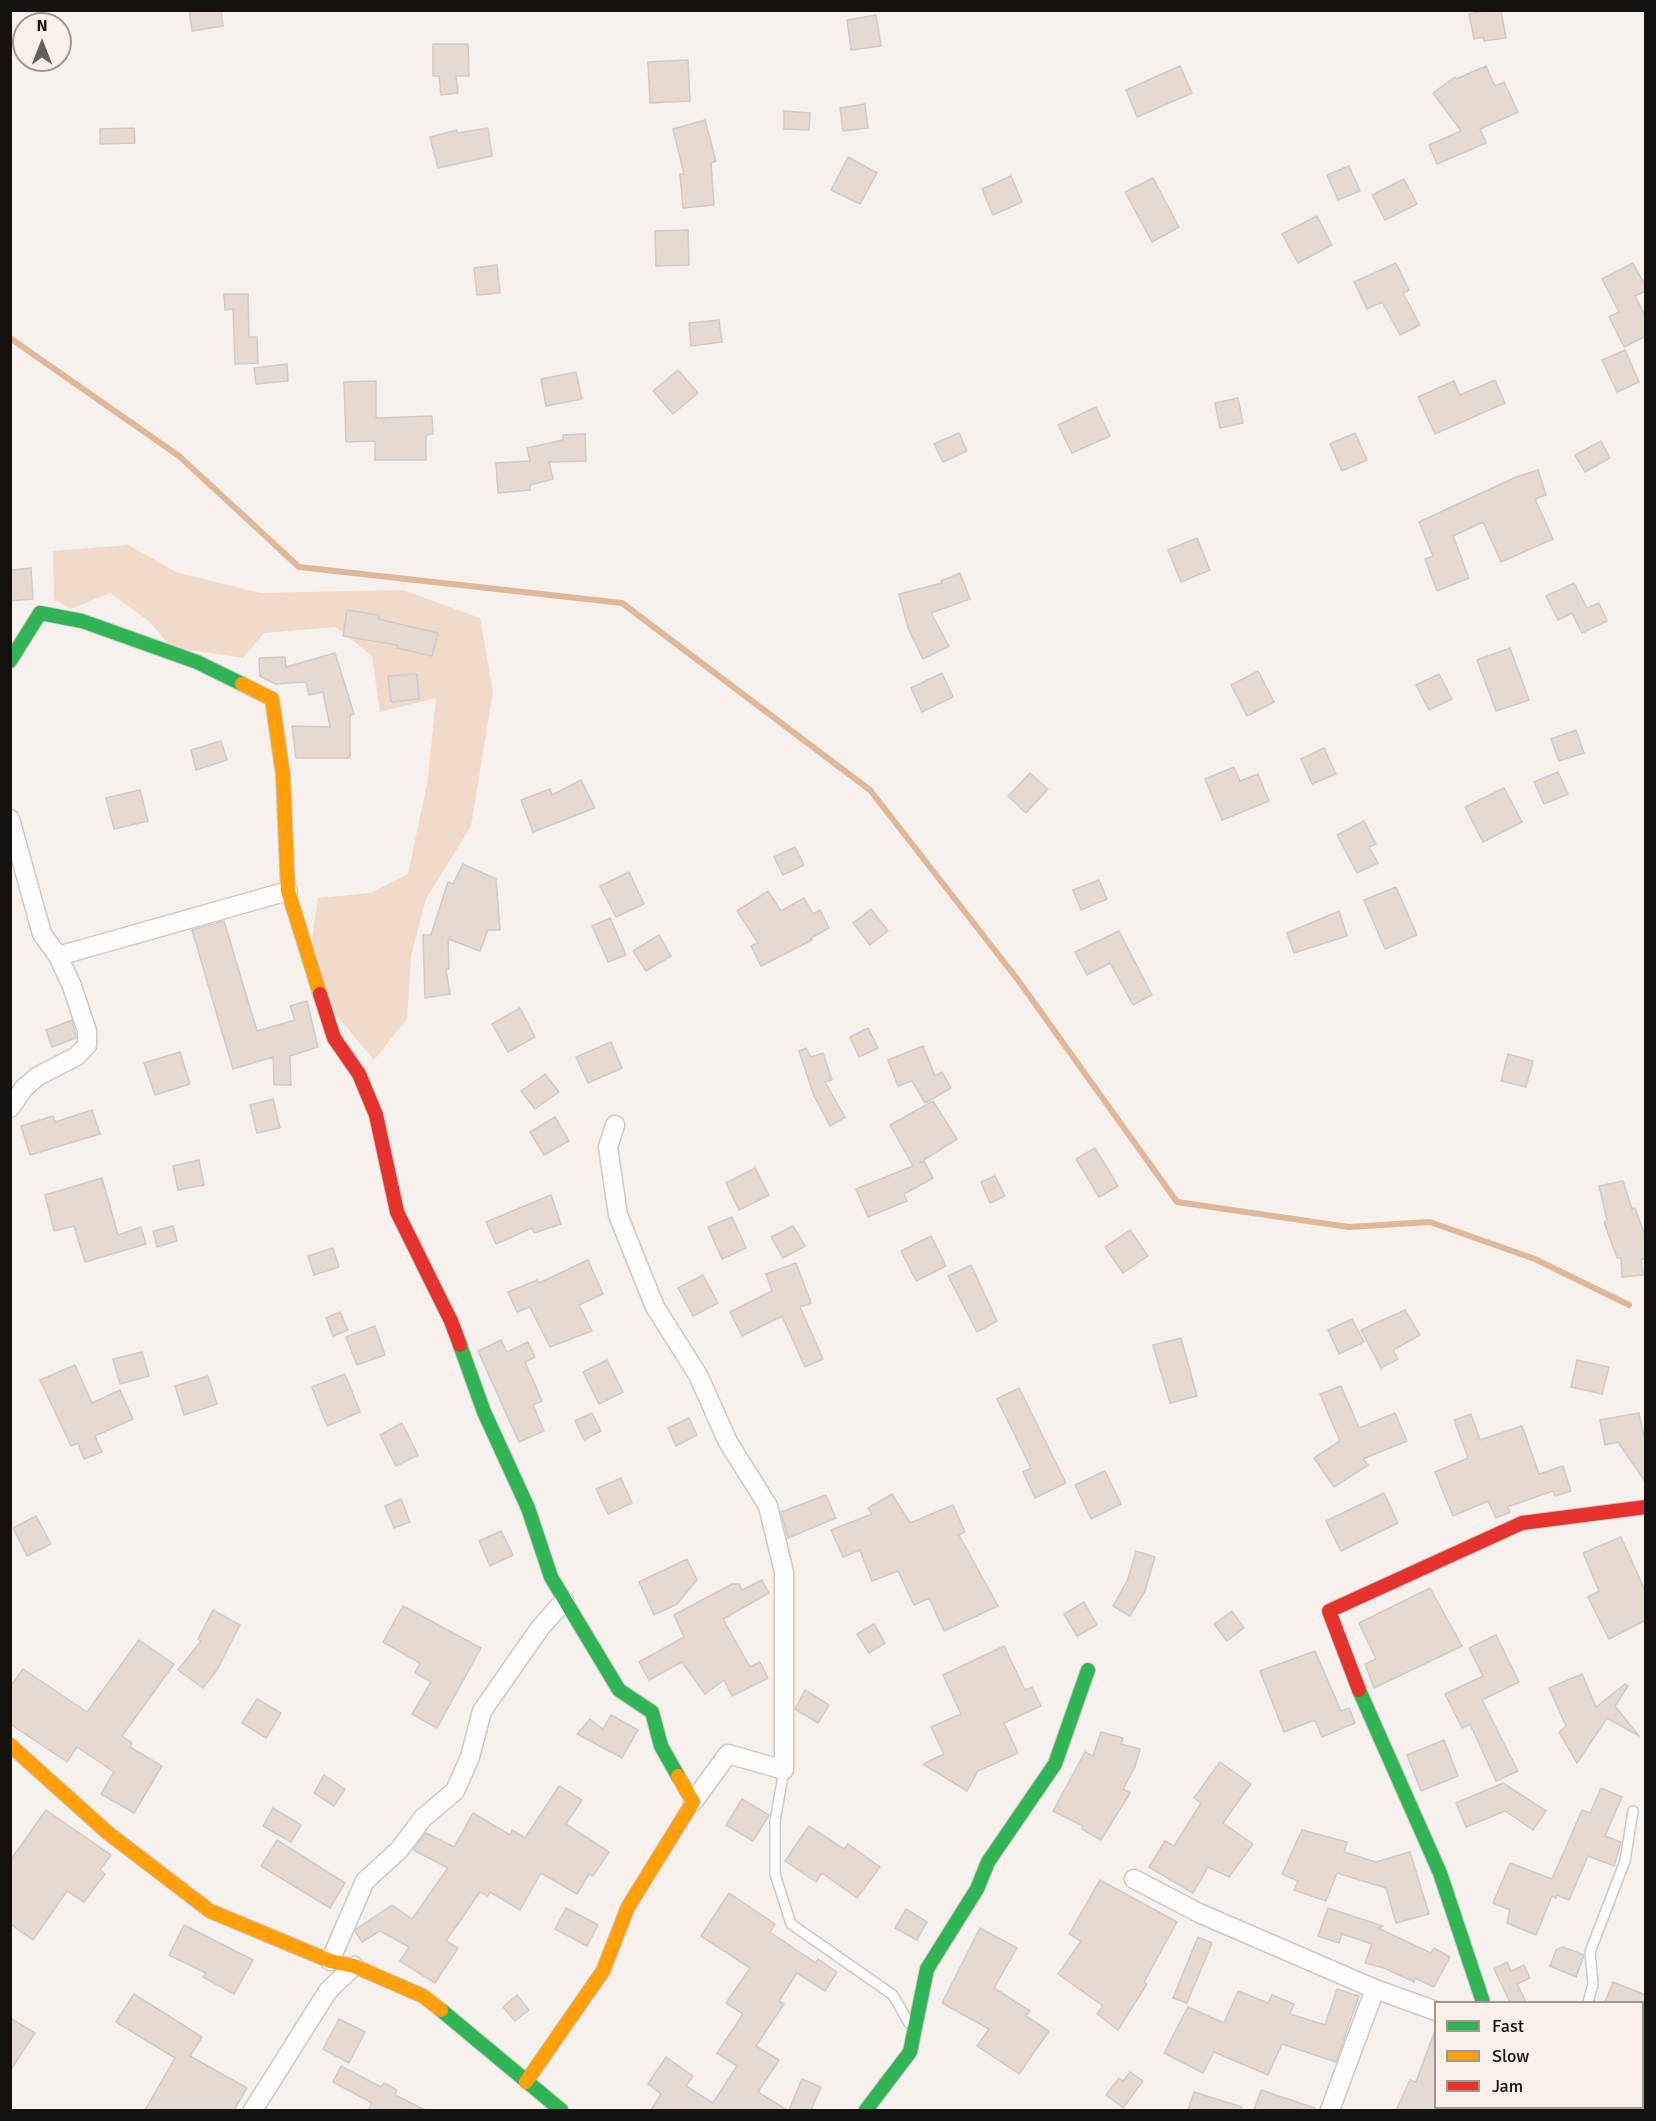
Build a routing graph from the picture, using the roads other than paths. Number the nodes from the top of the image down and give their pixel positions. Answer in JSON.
{"nodes":[{"id":1,"x":10,"y":660,"type":"edge"},
{"id":2,"x":10,"y":819,"type":"edge"},
{"id":3,"x":288,"y":891,"type":"junction"},
{"id":4,"x":58,"y":956,"type":"junction"},
{"id":5,"x":10,"y":1108,"type":"edge"},
{"id":6,"x":615,"y":1125,"type":"dead end"},
{"id":7,"x":1646,"y":1507,"type":"edge"},
{"id":8,"x":564,"y":1601,"type":"junction"},
{"id":9,"x":1088,"y":1670,"type":"dead end"},
{"id":10,"x":10,"y":1745,"type":"edge"},
{"id":11,"x":784,"y":1770,"type":"junction"},
{"id":12,"x":693,"y":1802,"type":"junction"},
{"id":13,"x":1633,"y":1811,"type":"dead end"},
{"id":14,"x":1134,"y":1879,"type":"dead end"},
{"id":15,"x":330,"y":1961,"type":"junction"},
{"id":16,"x":354,"y":1966,"type":"junction"},
{"id":17,"x":1375,"y":1989,"type":"junction"},
{"id":18,"x":1483,"y":2001,"type":"edge"},
{"id":19,"x":1588,"y":2001,"type":"edge"},
{"id":20,"x":1434,"y":2010,"type":"edge"},
{"id":21,"x":913,"y":2031,"type":"junction"},
{"id":22,"x":526,"y":2082,"type":"junction"},
{"id":23,"x":253,"y":2110,"type":"edge"},
{"id":24,"x":561,"y":2110,"type":"edge"},
{"id":25,"x":866,"y":2110,"type":"edge"},
{"id":26,"x":1330,"y":2110,"type":"edge"}],
"edges":[{"from":1,"to":3,"type":"street"},
{"from":2,"to":4,"type":"street"},
{"from":3,"to":4,"type":"street"},
{"from":3,"to":8,"type":"street"},
{"from":4,"to":5,"type":"street"},
{"from":6,"to":11,"type":"street"},
{"from":7,"to":18,"type":"street"},
{"from":8,"to":12,"type":"street"},
{"from":8,"to":15,"type":"street"},
{"from":9,"to":21,"type":"street"},
{"from":10,"to":15,"type":"street"},
{"from":11,"to":12,"type":"street"},
{"from":11,"to":21,"type":"lane"},
{"from":12,"to":22,"type":"street"},
{"from":13,"to":19,"type":"lane"},
{"from":14,"to":17,"type":"street"},
{"from":15,"to":16,"type":"street"},
{"from":16,"to":22,"type":"street"},
{"from":16,"to":23,"type":"street"},
{"from":17,"to":20,"type":"street"},
{"from":17,"to":26,"type":"street"},
{"from":21,"to":25,"type":"street"},
{"from":22,"to":24,"type":"street"}]}
